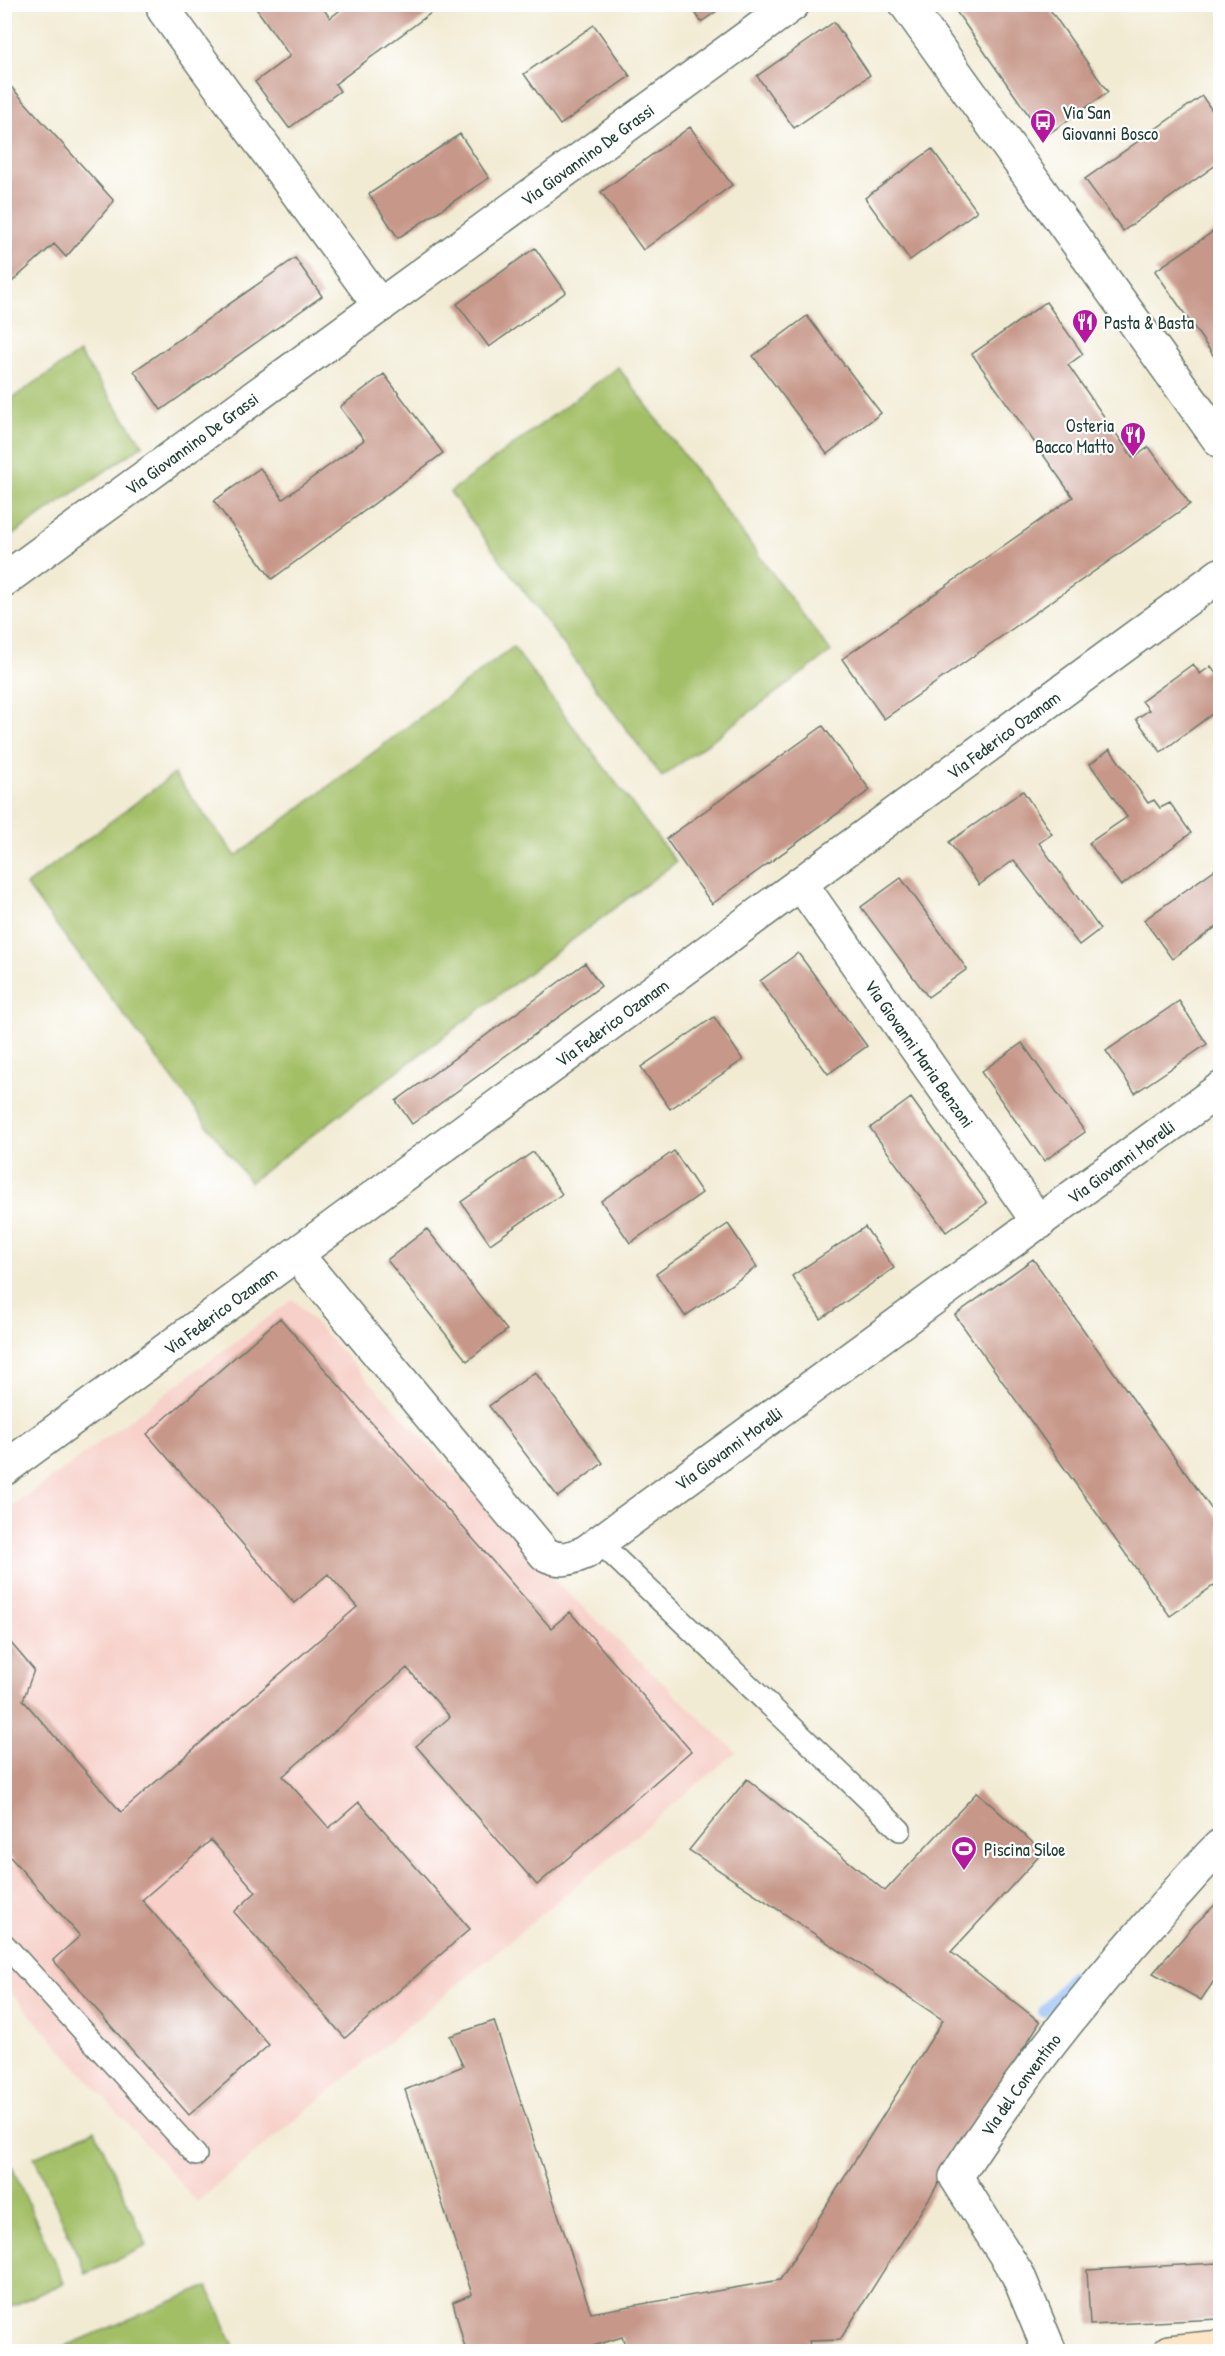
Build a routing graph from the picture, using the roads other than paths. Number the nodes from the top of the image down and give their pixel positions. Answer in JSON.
{"nodes":[{"id":1,"x":172,"y":4,"type":"edge"},
{"id":2,"x":793,"y":4,"type":"edge"},
{"id":3,"x":906,"y":4,"type":"edge"},
{"id":4,"x":380,"y":306,"type":"junction"},
{"id":5,"x":1221,"y":441,"type":"edge"},
{"id":6,"x":1221,"y":575,"type":"edge"},
{"id":7,"x":4,"y":580,"type":"edge"},
{"id":8,"x":801,"y":884,"type":"junction"},
{"id":9,"x":1221,"y":1089,"type":"edge"},
{"id":10,"x":1039,"y":1223,"type":"junction"},
{"id":11,"x":296,"y":1254,"type":"junction"},
{"id":12,"x":4,"y":1469,"type":"edge"},
{"id":13,"x":599,"y":1542,"type":"junction"},
{"id":14,"x":900,"y":1830,"type":"dead end"},
{"id":15,"x":1221,"y":1846,"type":"edge"},
{"id":16,"x":4,"y":1944,"type":"edge"},
{"id":17,"x":196,"y":2155,"type":"dead end"},
{"id":18,"x":1221,"y":2347,"type":"edge"},
{"id":19,"x":1050,"y":2352,"type":"edge"},
{"id":20,"x":1169,"y":2352,"type":"edge"}],
"edges":[{"from":1,"to":4,"type":"street"},
{"from":2,"to":4,"type":"street","name":"Via Giovannino De Grassi"},
{"from":3,"to":5,"type":"street"},
{"from":4,"to":7,"type":"street","name":"Via Giovannino De Grassi"},
{"from":6,"to":8,"type":"street","name":"Via Federico Ozanam"},
{"from":8,"to":10,"type":"street","name":"Via Giovanni Maria Benzoni"},
{"from":8,"to":11,"type":"street","name":"Via Federico Ozanam"},
{"from":9,"to":10,"type":"street","name":"Via Giovanni Morelli"},
{"from":10,"to":13,"type":"street","name":"Via Giovanni Morelli"},
{"from":11,"to":12,"type":"street","name":"Via Federico Ozanam"},
{"from":11,"to":13,"type":"street","name":"Via Giovanni Morelli"},
{"from":13,"to":14,"type":"lane"},
{"from":15,"to":19,"type":"street","name":"Via del Conventino"},
{"from":16,"to":17,"type":"lane"},
{"from":18,"to":20,"type":"street"}]}
